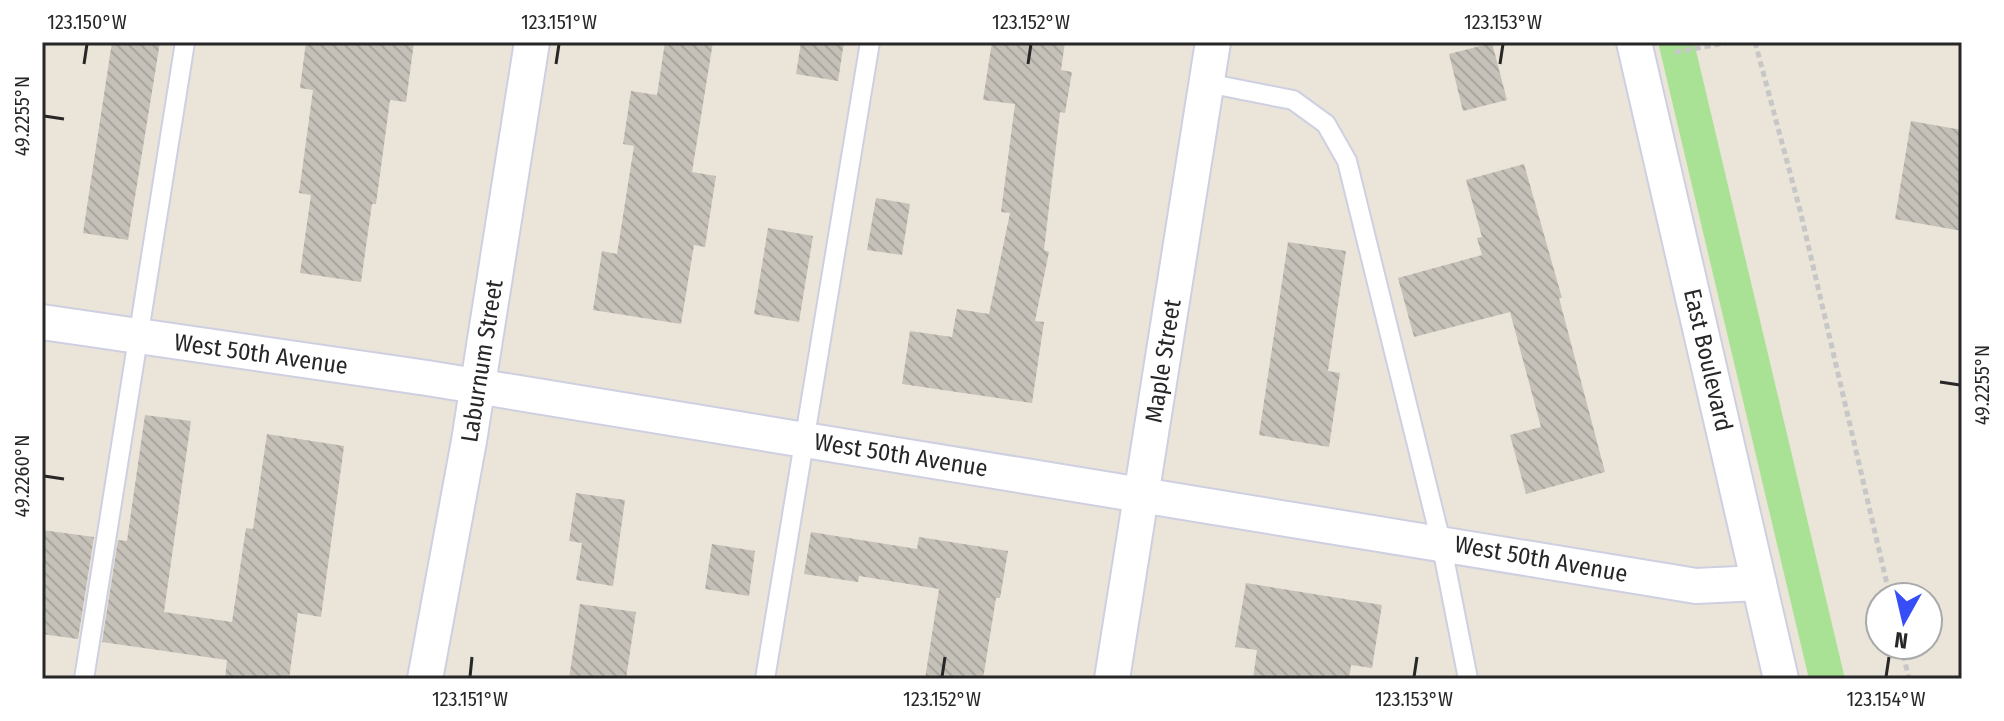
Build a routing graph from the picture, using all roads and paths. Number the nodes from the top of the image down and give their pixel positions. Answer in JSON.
{"nodes":[{"id":1,"x":185,"y":42,"type":"edge"},
{"id":2,"x":532,"y":42,"type":"edge"},
{"id":3,"x":870,"y":42,"type":"edge"},
{"id":4,"x":1213,"y":42,"type":"edge"},
{"id":5,"x":1731,"y":42,"type":"edge"},
{"id":6,"x":1755,"y":42,"type":"edge"},
{"id":7,"x":1636,"y":51,"type":"edge"},
{"id":8,"x":1207,"y":83,"type":"junction"},
{"id":9,"x":42,"y":322,"type":"edge"},
{"id":10,"x":140,"y":337,"type":"junction"},
{"id":11,"x":478,"y":387,"type":"junction"},
{"id":12,"x":805,"y":439,"type":"junction"},
{"id":13,"x":1140,"y":493,"type":"junction"},
{"id":14,"x":1441,"y":542,"type":"junction"},
{"id":15,"x":1886,"y":581,"type":"edge"},
{"id":16,"x":1759,"y":583,"type":"junction"},
{"id":17,"x":84,"y":679,"type":"edge"},
{"id":18,"x":425,"y":679,"type":"edge"},
{"id":19,"x":765,"y":679,"type":"edge"},
{"id":20,"x":1112,"y":679,"type":"edge"},
{"id":21,"x":1468,"y":679,"type":"edge"},
{"id":22,"x":1781,"y":679,"type":"edge"}],
"edges":[{"from":1,"to":10,"type":"lane"},
{"from":2,"to":11,"type":"street","name":"Laburnum Street"},
{"from":3,"to":12,"type":"lane"},
{"from":4,"to":8,"type":"street","name":"Maple Street"},
{"from":5,"to":7,"type":"path"},
{"from":6,"to":15,"type":"path"},
{"from":7,"to":16,"type":"street","name":"East Boulevard"},
{"from":8,"to":13,"type":"street","name":"Maple Street"},
{"from":8,"to":14,"type":"lane"},
{"from":9,"to":10,"type":"street","name":"West 50th Avenue"},
{"from":10,"to":11,"type":"street","name":"West 50th Avenue"},
{"from":10,"to":17,"type":"lane"},
{"from":11,"to":12,"type":"street","name":"West 50th Avenue"},
{"from":11,"to":18,"type":"street","name":"Laburnum Street"},
{"from":12,"to":13,"type":"street","name":"West 50th Avenue"},
{"from":12,"to":19,"type":"lane"},
{"from":13,"to":14,"type":"street","name":"West 50th Avenue"},
{"from":13,"to":20,"type":"street","name":"Maple Street"},
{"from":14,"to":16,"type":"street","name":"West 50th Avenue"},
{"from":14,"to":21,"type":"lane"},
{"from":16,"to":22,"type":"street","name":"East Boulevard"}]}
